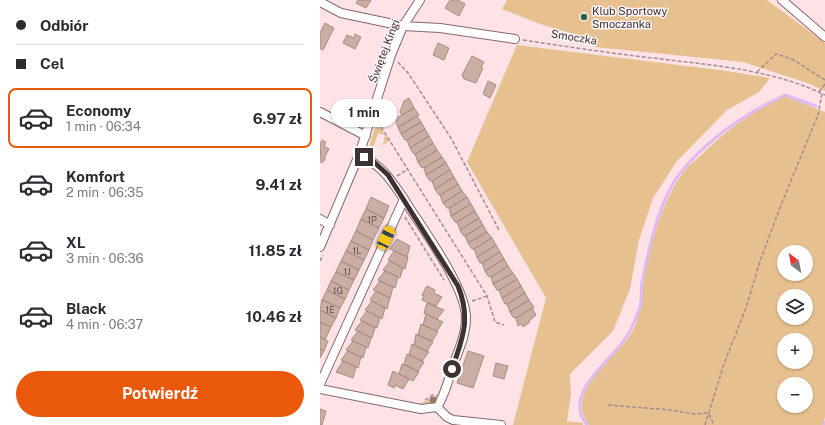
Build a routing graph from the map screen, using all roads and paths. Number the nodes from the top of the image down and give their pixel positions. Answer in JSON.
{"nodes":[{"id":1,"x":420,"y":0,"type":"edge"},
{"id":2,"x":782,"y":0,"type":"edge"},
{"id":3,"x":320,"y":2,"type":"edge"},
{"id":4,"x":403,"y":26,"type":"junction"},
{"id":5,"x":825,"y":37,"type":"edge"},
{"id":6,"x":515,"y":39,"type":"joint"},
{"id":7,"x":392,"y":55,"type":"junction"},
{"id":8,"x":757,"y":72,"type":"junction"},
{"id":9,"x":825,"y":80,"type":"edge"},
{"id":10,"x":825,"y":84,"type":"edge"},
{"id":11,"x":819,"y":92,"type":"junction"},
{"id":12,"x":822,"y":93,"type":"junction"},
{"id":13,"x":825,"y":95,"type":"edge"},
{"id":14,"x":320,"y":112,"type":"edge"},
{"id":15,"x":377,"y":119,"type":"dead end"},
{"id":16,"x":366,"y":136,"type":"junction"},
{"id":17,"x":359,"y":155,"type":"junction"},
{"id":18,"x":408,"y":169,"type":"junction"},
{"id":19,"x":391,"y":179,"type":"junction"},
{"id":20,"x":404,"y":199,"type":"junction"},
{"id":21,"x":399,"y":209,"type":"junction"},
{"id":22,"x":320,"y":219,"type":"edge"},
{"id":23,"x":330,"y":225,"type":"junction"},
{"id":24,"x":499,"y":230,"type":"dead end"},
{"id":25,"x":320,"y":247,"type":"edge"},
{"id":26,"x":444,"y":281,"type":"dead end"},
{"id":27,"x":487,"y":296,"type":"junction"},
{"id":28,"x":464,"y":303,"type":"junction"},
{"id":29,"x":504,"y":325,"type":"dead end"},
{"id":30,"x":320,"y":384,"type":"edge"},
{"id":31,"x":320,"y":388,"type":"edge"},
{"id":32,"x":437,"y":393,"type":"dead end"},
{"id":33,"x":419,"y":403,"type":"dead end"},
{"id":34,"x":608,"y":405,"type":"dead end"},
{"id":35,"x":437,"y":408,"type":"junction"},
{"id":36,"x":709,"y":413,"type":"junction"},
{"id":37,"x":501,"y":425,"type":"edge"},
{"id":38,"x":705,"y":425,"type":"edge"},
{"id":39,"x":714,"y":425,"type":"edge"}],
"edges":[{"from":1,"to":4,"type":"street","name":"Świętej Kingi"},
{"from":2,"to":5,"type":"street"},
{"from":3,"to":4,"type":"street"},
{"from":4,"to":6,"type":"street"},
{"from":4,"to":7,"type":"street","name":"Świętej Kingi"},
{"from":6,"to":8,"type":"path","name":"Smoczka"},
{"from":7,"to":16,"type":"street","name":"Świętej Kingi"},
{"from":7,"to":24,"type":"path"},
{"from":8,"to":9,"type":"path"},
{"from":8,"to":11,"type":"path","name":"Smoczka"},
{"from":10,"to":11,"type":"path"},
{"from":11,"to":12,"type":"path","name":"Smoczka"},
{"from":12,"to":13,"type":"path","name":"Smoczka"},
{"from":12,"to":36,"type":"path"},
{"from":14,"to":16,"type":"street"},
{"from":15,"to":18,"type":"path"},
{"from":16,"to":17,"type":"street","name":"Świętej Kingi"},
{"from":17,"to":19,"type":"street"},
{"from":17,"to":23,"type":"street","name":"Świętej Kingi"},
{"from":18,"to":19,"type":"path"},
{"from":18,"to":27,"type":"path"},
{"from":19,"to":20,"type":"street"},
{"from":20,"to":21,"type":"street"},
{"from":20,"to":28,"type":"street"},
{"from":21,"to":26,"type":"path"},
{"from":21,"to":30,"type":"street"},
{"from":22,"to":23,"type":"street"},
{"from":23,"to":25,"type":"street","name":"Świętej Kingi"},
{"from":27,"to":28,"type":"path"},
{"from":27,"to":29,"type":"path"},
{"from":28,"to":35,"type":"street"},
{"from":31,"to":35,"type":"street"},
{"from":32,"to":33,"type":"path"},
{"from":34,"to":36,"type":"path"},
{"from":35,"to":37,"type":"street"},
{"from":36,"to":38,"type":"path"},
{"from":36,"to":39,"type":"path"}]}
